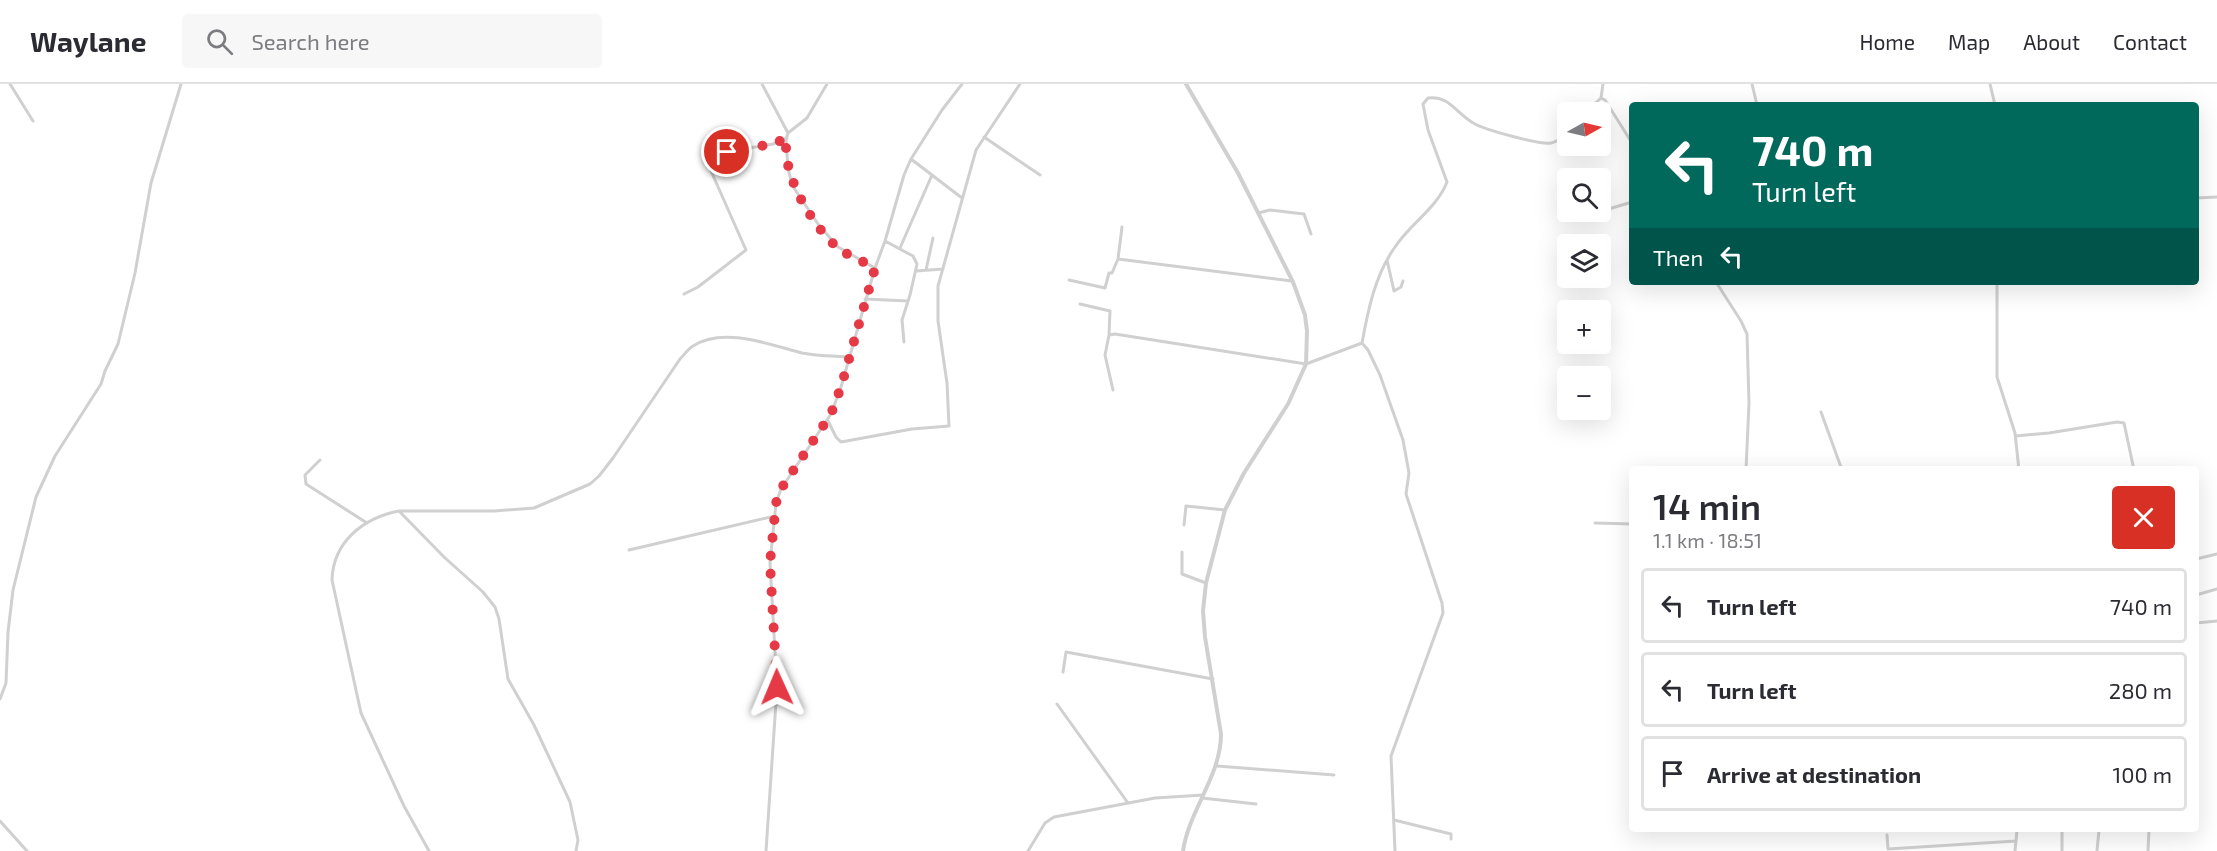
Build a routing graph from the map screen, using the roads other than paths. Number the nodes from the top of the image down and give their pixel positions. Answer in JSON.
{"nodes":[{"id":1,"x":10,"y":84,"type":"edge"},
{"id":2,"x":182,"y":84,"type":"edge"},
{"id":3,"x":762,"y":84,"type":"edge"},
{"id":4,"x":827,"y":84,"type":"edge"},
{"id":5,"x":962,"y":84,"type":"edge"},
{"id":6,"x":1020,"y":84,"type":"edge"},
{"id":7,"x":1186,"y":84,"type":"edge"},
{"id":8,"x":1603,"y":84,"type":"edge"},
{"id":9,"x":1752,"y":84,"type":"edge"},
{"id":10,"x":1990,"y":84,"type":"edge"},
{"id":11,"x":1601,"y":98,"type":"junction"},
{"id":12,"x":1597,"y":102,"type":"edge"},
{"id":13,"x":1756,"y":102,"type":"edge"},
{"id":14,"x":1994,"y":102,"type":"edge"},
{"id":15,"x":33,"y":122,"type":"dead end"},
{"id":16,"x":788,"y":136,"type":"junction"},
{"id":17,"x":984,"y":137,"type":"junction"},
{"id":18,"x":1629,"y":138,"type":"edge"},
{"id":19,"x":1557,"y":140,"type":"edge"},
{"id":20,"x":911,"y":159,"type":"junction"},
{"id":21,"x":932,"y":175,"type":"junction"},
{"id":22,"x":1040,"y":175,"type":"dead end"},
{"id":23,"x":2217,"y":197,"type":"edge"},
{"id":24,"x":963,"y":198,"type":"junction"},
{"id":25,"x":2199,"y":198,"type":"edge"},
{"id":26,"x":1629,"y":203,"type":"edge"},
{"id":27,"x":1611,"y":208,"type":"edge"},
{"id":28,"x":1258,"y":213,"type":"junction"},
{"id":29,"x":1122,"y":227,"type":"dead end"},
{"id":30,"x":1311,"y":234,"type":"dead end"},
{"id":31,"x":933,"y":238,"type":"dead end"},
{"id":32,"x":885,"y":241,"type":"junction"},
{"id":33,"x":900,"y":248,"type":"junction"},
{"id":34,"x":1118,"y":259,"type":"junction"},
{"id":35,"x":1387,"y":260,"type":"junction"},
{"id":36,"x":875,"y":268,"type":"junction"},
{"id":37,"x":943,"y":269,"type":"junction"},
{"id":38,"x":926,"y":270,"type":"junction"},
{"id":39,"x":916,"y":271,"type":"junction"},
{"id":40,"x":1069,"y":280,"type":"dead end"},
{"id":41,"x":1403,"y":281,"type":"dead end"},
{"id":42,"x":1293,"y":282,"type":"junction"},
{"id":43,"x":1718,"y":285,"type":"edge"},
{"id":44,"x":1997,"y":285,"type":"edge"},
{"id":45,"x":684,"y":294,"type":"dead end"},
{"id":46,"x":865,"y":299,"type":"junction"},
{"id":47,"x":908,"y":301,"type":"junction"},
{"id":48,"x":1080,"y":304,"type":"dead end"},
{"id":49,"x":1109,"y":335,"type":"junction"},
{"id":50,"x":904,"y":342,"type":"dead end"},
{"id":51,"x":1362,"y":343,"type":"junction"},
{"id":52,"x":849,"y":357,"type":"junction"},
{"id":53,"x":1306,"y":364,"type":"junction"},
{"id":54,"x":1113,"y":390,"type":"dead end"},
{"id":55,"x":1821,"y":412,"type":"dead end"},
{"id":56,"x":828,"y":420,"type":"junction"},
{"id":57,"x":2015,"y":436,"type":"junction"},
{"id":58,"x":320,"y":460,"type":"dead end"},
{"id":59,"x":1746,"y":466,"type":"edge"},
{"id":60,"x":1841,"y":466,"type":"edge"},
{"id":61,"x":2019,"y":466,"type":"edge"},
{"id":62,"x":2133,"y":466,"type":"edge"},
{"id":63,"x":1225,"y":510,"type":"junction"},
{"id":64,"x":399,"y":511,"type":"junction"},
{"id":65,"x":775,"y":516,"type":"junction"},
{"id":66,"x":1595,"y":522,"type":"dead end"},
{"id":67,"x":367,"y":523,"type":"junction"},
{"id":68,"x":1629,"y":524,"type":"edge"},
{"id":69,"x":1184,"y":525,"type":"dead end"},
{"id":70,"x":628,"y":550,"type":"dead end"},
{"id":71,"x":1182,"y":552,"type":"dead end"},
{"id":72,"x":2217,"y":554,"type":"edge"},
{"id":73,"x":2199,"y":557,"type":"edge"},
{"id":74,"x":1206,"y":583,"type":"junction"},
{"id":75,"x":2217,"y":589,"type":"edge"},
{"id":76,"x":2199,"y":594,"type":"edge"},
{"id":77,"x":2217,"y":621,"type":"edge"},
{"id":78,"x":2199,"y":623,"type":"edge"},
{"id":79,"x":1063,"y":672,"type":"dead end"},
{"id":80,"x":1213,"y":679,"type":"junction"},
{"id":81,"x":0,"y":699,"type":"edge"},
{"id":82,"x":1057,"y":704,"type":"dead end"},
{"id":83,"x":1217,"y":766,"type":"junction"},
{"id":84,"x":1334,"y":775,"type":"dead end"},
{"id":85,"x":1202,"y":796,"type":"junction"},
{"id":86,"x":1128,"y":803,"type":"junction"},
{"id":87,"x":1256,"y":804,"type":"dead end"},
{"id":88,"x":1394,"y":820,"type":"junction"},
{"id":89,"x":0,"y":821,"type":"edge"},
{"id":90,"x":2017,"y":832,"type":"edge"},
{"id":91,"x":2062,"y":832,"type":"edge"},
{"id":92,"x":2099,"y":832,"type":"edge"},
{"id":93,"x":2149,"y":832,"type":"edge"},
{"id":94,"x":1887,"y":835,"type":"dead end"},
{"id":95,"x":1451,"y":839,"type":"dead end"},
{"id":96,"x":2016,"y":841,"type":"junction"},
{"id":97,"x":27,"y":851,"type":"edge"},
{"id":98,"x":429,"y":851,"type":"edge"},
{"id":99,"x":576,"y":851,"type":"edge"},
{"id":100,"x":766,"y":851,"type":"edge"},
{"id":101,"x":1028,"y":851,"type":"edge"},
{"id":102,"x":1184,"y":851,"type":"edge"},
{"id":103,"x":1395,"y":851,"type":"edge"},
{"id":104,"x":2014,"y":851,"type":"edge"},
{"id":105,"x":2062,"y":851,"type":"edge"},
{"id":106,"x":2097,"y":851,"type":"edge"},
{"id":107,"x":2148,"y":851,"type":"edge"}],
"edges":[{"from":1,"to":15,"type":"street"},
{"from":2,"to":81,"type":"street"},
{"from":3,"to":16,"type":"street"},
{"from":4,"to":16,"type":"street"},
{"from":5,"to":20,"type":"street"},
{"from":6,"to":17,"type":"street"},
{"from":7,"to":28,"type":"street"},
{"from":8,"to":11,"type":"street"},
{"from":9,"to":13,"type":"street"},
{"from":10,"to":14,"type":"street"},
{"from":11,"to":12,"type":"street"},
{"from":11,"to":18,"type":"street"},
{"from":16,"to":36,"type":"street"},
{"from":16,"to":45,"type":"street"},
{"from":17,"to":22,"type":"street"},
{"from":17,"to":24,"type":"street"},
{"from":19,"to":35,"type":"street"},
{"from":20,"to":21,"type":"street"},
{"from":20,"to":32,"type":"street"},
{"from":21,"to":24,"type":"street"},
{"from":21,"to":33,"type":"street"},
{"from":23,"to":25,"type":"street"},
{"from":24,"to":37,"type":"street"},
{"from":26,"to":27,"type":"street"},
{"from":28,"to":30,"type":"street"},
{"from":28,"to":42,"type":"street"},
{"from":29,"to":34,"type":"street"},
{"from":31,"to":38,"type":"street"},
{"from":32,"to":33,"type":"street"},
{"from":32,"to":36,"type":"street"},
{"from":33,"to":39,"type":"street"},
{"from":34,"to":40,"type":"street"},
{"from":34,"to":42,"type":"street"},
{"from":35,"to":41,"type":"street"},
{"from":35,"to":51,"type":"street"},
{"from":36,"to":46,"type":"street"},
{"from":37,"to":38,"type":"street"},
{"from":37,"to":56,"type":"street"},
{"from":38,"to":39,"type":"street"},
{"from":39,"to":47,"type":"street"},
{"from":42,"to":53,"type":"street"},
{"from":43,"to":59,"type":"street"},
{"from":44,"to":57,"type":"street"},
{"from":46,"to":47,"type":"street"},
{"from":46,"to":52,"type":"street"},
{"from":47,"to":50,"type":"street"},
{"from":48,"to":49,"type":"street"},
{"from":49,"to":53,"type":"street"},
{"from":49,"to":54,"type":"street"},
{"from":51,"to":53,"type":"street"},
{"from":51,"to":88,"type":"street"},
{"from":52,"to":56,"type":"street"},
{"from":52,"to":64,"type":"street"},
{"from":53,"to":63,"type":"street"},
{"from":55,"to":60,"type":"street"},
{"from":56,"to":65,"type":"street"},
{"from":57,"to":61,"type":"street"},
{"from":57,"to":62,"type":"street"},
{"from":58,"to":67,"type":"street"},
{"from":63,"to":69,"type":"street"},
{"from":63,"to":74,"type":"street"},
{"from":64,"to":67,"type":"street"},
{"from":64,"to":99,"type":"street"},
{"from":65,"to":70,"type":"street"},
{"from":65,"to":100,"type":"street"},
{"from":66,"to":68,"type":"street"},
{"from":67,"to":98,"type":"street"},
{"from":71,"to":74,"type":"street"},
{"from":72,"to":73,"type":"street"},
{"from":74,"to":80,"type":"street"},
{"from":75,"to":76,"type":"street"},
{"from":77,"to":78,"type":"street"},
{"from":79,"to":80,"type":"street"},
{"from":80,"to":83,"type":"street"},
{"from":82,"to":86,"type":"street"},
{"from":83,"to":84,"type":"street"},
{"from":83,"to":85,"type":"street"},
{"from":85,"to":86,"type":"street"},
{"from":85,"to":87,"type":"street"},
{"from":85,"to":102,"type":"street"},
{"from":86,"to":101,"type":"street"},
{"from":88,"to":95,"type":"street"},
{"from":88,"to":103,"type":"street"},
{"from":89,"to":97,"type":"street"},
{"from":90,"to":96,"type":"street"},
{"from":91,"to":105,"type":"street"},
{"from":92,"to":106,"type":"street"},
{"from":93,"to":107,"type":"street"},
{"from":94,"to":96,"type":"street"},
{"from":96,"to":104,"type":"street"}]}
